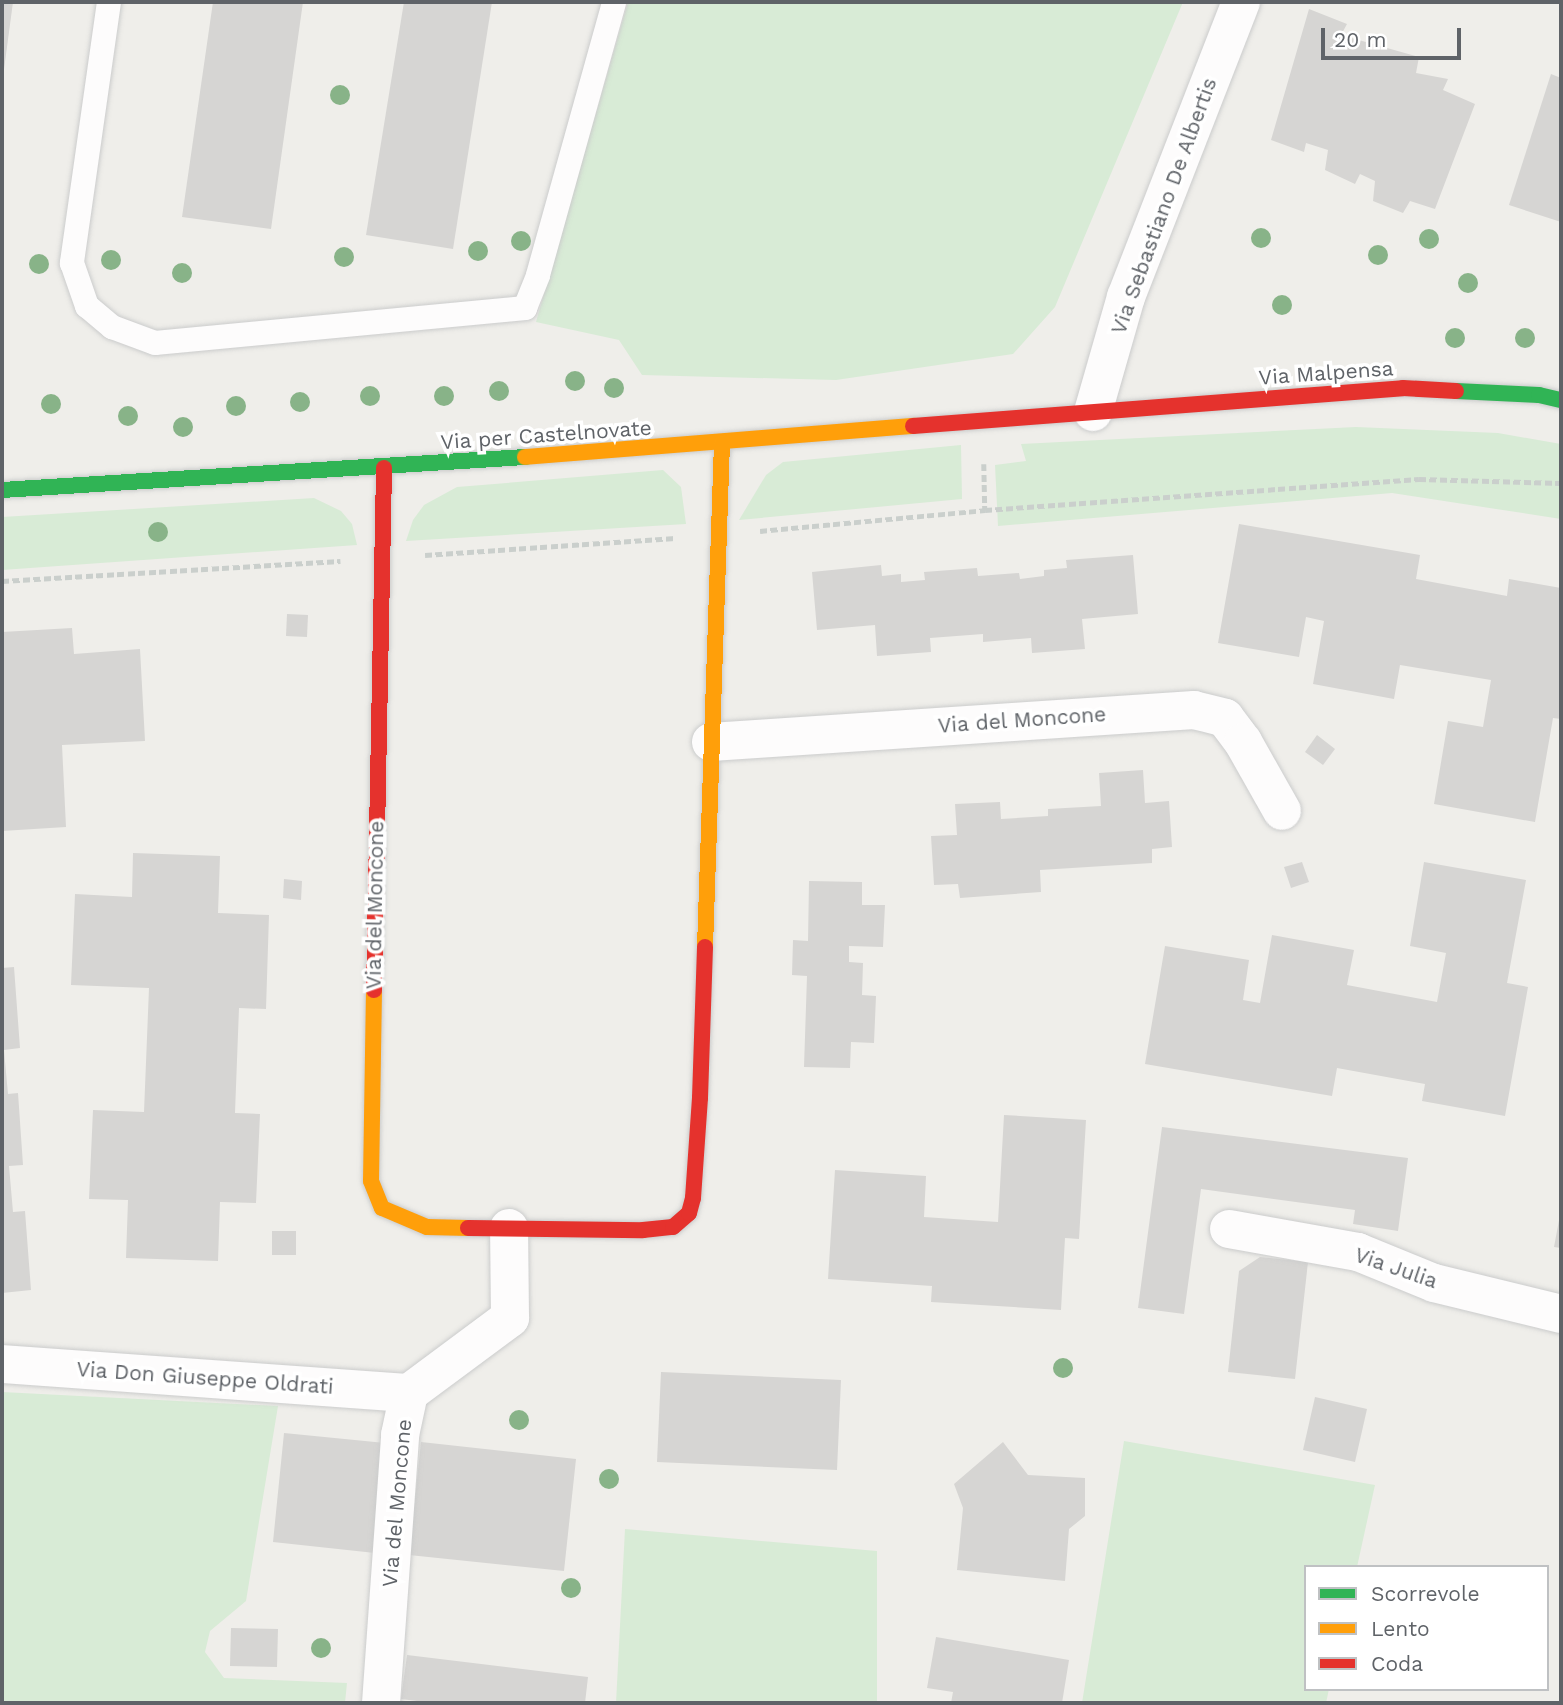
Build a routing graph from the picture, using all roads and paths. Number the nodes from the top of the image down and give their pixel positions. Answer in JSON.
{"nodes":[{"id":1,"x":109,"y":2,"type":"edge"},
{"id":2,"x":614,"y":2,"type":"edge"},
{"id":3,"x":1241,"y":2,"type":"edge"},
{"id":4,"x":1561,"y":400,"type":"edge"},
{"id":5,"x":1093,"y":412,"type":"junction"},
{"id":6,"x":722,"y":443,"type":"junction"},
{"id":7,"x":384,"y":468,"type":"junction"},
{"id":8,"x":1561,"y":483,"type":"edge"},
{"id":9,"x":2,"y":490,"type":"edge"},
{"id":10,"x":718,"y":535,"type":"junction"},
{"id":11,"x":382,"y":558,"type":"junction"},
{"id":12,"x":2,"y":581,"type":"edge"},
{"id":13,"x":711,"y":742,"type":"junction"},
{"id":14,"x":1282,"y":811,"type":"dead end"},
{"id":15,"x":509,"y":1228,"type":"junction"},
{"id":16,"x":1229,"y":1229,"type":"dead end"},
{"id":17,"x":1561,"y":1314,"type":"edge"},
{"id":18,"x":2,"y":1364,"type":"edge"},
{"id":19,"x":409,"y":1393,"type":"junction"},
{"id":20,"x":381,"y":1703,"type":"edge"}],
"edges":[{"from":1,"to":2,"type":"lane"},
{"from":3,"to":5,"type":"street","name":"Via Sebastiano De Albertis"},
{"from":4,"to":5,"type":"street","name":"Via Malpensa"},
{"from":5,"to":6,"type":"street","name":"Via per Castelnovate"},
{"from":6,"to":7,"type":"street","name":"Via per Castelnovate"},
{"from":6,"to":10,"type":"street","name":"Via del Moncone"},
{"from":7,"to":9,"type":"street","name":"Via per Castelnovate"},
{"from":7,"to":11,"type":"street","name":"Via del Moncone"},
{"from":8,"to":10,"type":"path"},
{"from":10,"to":11,"type":"path"},
{"from":10,"to":13,"type":"street","name":"Via del Moncone"},
{"from":11,"to":12,"type":"path"},
{"from":11,"to":15,"type":"street","name":"Via del Moncone"},
{"from":13,"to":14,"type":"street","name":"Via del Moncone"},
{"from":13,"to":15,"type":"street","name":"Via del Moncone"},
{"from":15,"to":19,"type":"street","name":"Via del Moncone"},
{"from":16,"to":17,"type":"street","name":"Via Julia"},
{"from":18,"to":19,"type":"street","name":"Via Don Giuseppe Oldrati"},
{"from":19,"to":20,"type":"street","name":"Via del Moncone"}]}
